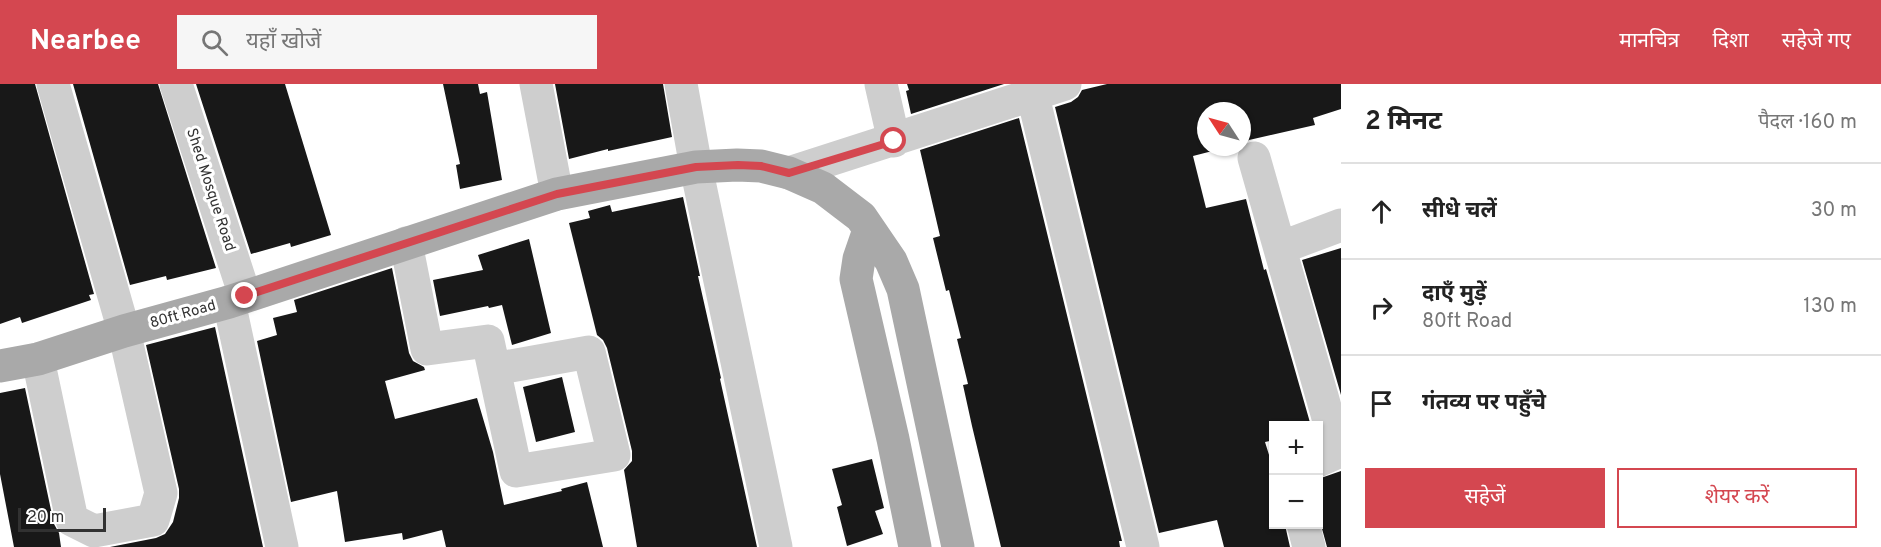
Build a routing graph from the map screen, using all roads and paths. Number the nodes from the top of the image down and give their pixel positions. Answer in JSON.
{"nodes":[{"id":1,"x":53,"y":84,"type":"edge"},
{"id":2,"x":176,"y":84,"type":"edge"},
{"id":3,"x":536,"y":84,"type":"edge"},
{"id":4,"x":681,"y":84,"type":"edge"},
{"id":5,"x":882,"y":84,"type":"edge"},
{"id":6,"x":1065,"y":84,"type":"edge"},
{"id":7,"x":1032,"y":89,"type":"edge"},
{"id":8,"x":894,"y":141,"type":"junction"},
{"id":9,"x":1254,"y":158,"type":"dead end"},
{"id":10,"x":696,"y":167,"type":"junction"},
{"id":11,"x":789,"y":173,"type":"junction"},
{"id":12,"x":557,"y":194,"type":"junction"},
{"id":13,"x":1341,"y":225,"type":"edge"},
{"id":14,"x":869,"y":230,"type":"junction"},
{"id":15,"x":406,"y":243,"type":"junction"},
{"id":16,"x":1280,"y":248,"type":"junction"},
{"id":17,"x":237,"y":299,"type":"junction"},
{"id":18,"x":124,"y":331,"type":"junction"},
{"id":19,"x":39,"y":359,"type":"junction"},
{"id":20,"x":0,"y":366,"type":"edge"},
{"id":21,"x":494,"y":369,"type":"dead end"},
{"id":22,"x":1323,"y":459,"type":"edge"},
{"id":23,"x":1304,"y":529,"type":"edge"},
{"id":24,"x":282,"y":547,"type":"edge"},
{"id":25,"x":776,"y":547,"type":"edge"},
{"id":26,"x":915,"y":547,"type":"edge"},
{"id":27,"x":958,"y":547,"type":"edge"},
{"id":28,"x":1143,"y":547,"type":"edge"},
{"id":29,"x":1309,"y":547,"type":"edge"}],
"edges":[{"from":1,"to":18,"type":"street"},
{"from":2,"to":17,"type":"street","name":"Shed Mosque Road"},
{"from":3,"to":12,"type":"street"},
{"from":4,"to":10,"type":"street"},
{"from":5,"to":8,"type":"street"},
{"from":6,"to":7,"type":"street"},
{"from":7,"to":8,"type":"street"},
{"from":7,"to":28,"type":"street"},
{"from":8,"to":11,"type":"street"},
{"from":9,"to":16,"type":"street"},
{"from":10,"to":11,"type":"main road","name":"80ft Road"},
{"from":10,"to":12,"type":"main road","name":"80ft Road"},
{"from":10,"to":25,"type":"street"},
{"from":11,"to":14,"type":"main road","name":"80ft Road"},
{"from":12,"to":15,"type":"main road","name":"80ft Road"},
{"from":13,"to":16,"type":"street"},
{"from":14,"to":26,"type":"main road"},
{"from":14,"to":27,"type":"main road","name":"80ft Road"},
{"from":15,"to":17,"type":"main road","name":"80ft Road"},
{"from":15,"to":21,"type":"street"},
{"from":16,"to":22,"type":"street"},
{"from":17,"to":18,"type":"main road","name":"80ft Road"},
{"from":17,"to":24,"type":"street","name":"Shed Mosque Road"},
{"from":18,"to":19,"type":"main road","name":"80ft Road"},
{"from":18,"to":19,"type":"street"},
{"from":19,"to":20,"type":"main road","name":"80ft Road"},
{"from":23,"to":29,"type":"street"}]}
